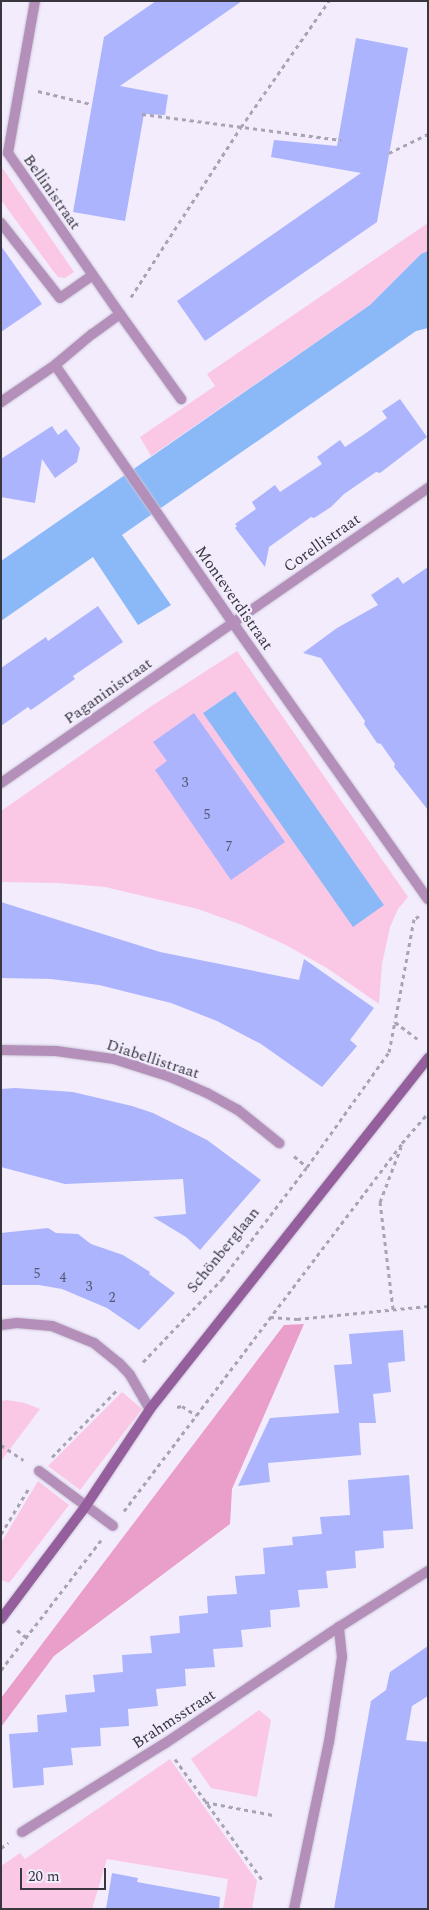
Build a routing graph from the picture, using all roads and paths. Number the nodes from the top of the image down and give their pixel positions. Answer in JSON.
{"nodes":[{"id":1,"x":35,"y":1,"type":"edge"},
{"id":2,"x":329,"y":1,"type":"edge"},
{"id":3,"x":18,"y":86,"type":"junction"},
{"id":4,"x":91,"y":104,"type":"dead end"},
{"id":5,"x":142,"y":114,"type":"dead end"},
{"id":6,"x":240,"y":127,"type":"junction"},
{"id":7,"x":428,"y":134,"type":"edge"},
{"id":8,"x":341,"y":140,"type":"dead end"},
{"id":9,"x":389,"y":153,"type":"dead end"},
{"id":10,"x":1,"y":223,"type":"edge"},
{"id":11,"x":92,"y":276,"type":"junction"},
{"id":12,"x":120,"y":314,"type":"junction"},
{"id":13,"x":55,"y":365,"type":"junction"},
{"id":14,"x":181,"y":399,"type":"dead end"},
{"id":15,"x":1,"y":402,"type":"edge"},
{"id":16,"x":428,"y":488,"type":"edge"},
{"id":17,"x":233,"y":623,"type":"junction"},
{"id":18,"x":1,"y":783,"type":"edge"},
{"id":19,"x":428,"y":899,"type":"edge"},
{"id":20,"x":421,"y":915,"type":"dead end"},
{"id":21,"x":395,"y":1022,"type":"junction"},
{"id":22,"x":421,"y":1042,"type":"dead end"},
{"id":23,"x":1,"y":1050,"type":"edge"},
{"id":24,"x":428,"y":1058,"type":"edge"},
{"id":25,"x":428,"y":1113,"type":"edge"},
{"id":26,"x":279,"y":1143,"type":"dead end"},
{"id":27,"x":402,"y":1143,"type":"junction"},
{"id":28,"x":428,"y":1306,"type":"edge"},
{"id":29,"x":393,"y":1309,"type":"junction"},
{"id":30,"x":270,"y":1317,"type":"junction"},
{"id":31,"x":1,"y":1325,"type":"edge"},
{"id":32,"x":130,"y":1375,"type":"junction"},
{"id":33,"x":150,"y":1410,"type":"junction"},
{"id":34,"x":1,"y":1445,"type":"edge"},
{"id":35,"x":39,"y":1471,"type":"junction"},
{"id":36,"x":86,"y":1507,"type":"junction"},
{"id":37,"x":113,"y":1526,"type":"junction"},
{"id":38,"x":1,"y":1534,"type":"edge"},
{"id":39,"x":428,"y":1571,"type":"edge"},
{"id":40,"x":2,"y":1615,"type":"edge"},
{"id":41,"x":339,"y":1627,"type":"junction"},
{"id":42,"x":1,"y":1670,"type":"edge"},
{"id":43,"x":164,"y":1744,"type":"junction"},
{"id":44,"x":205,"y":1802,"type":"junction"},
{"id":45,"x":273,"y":1815,"type":"dead end"},
{"id":46,"x":22,"y":1832,"type":"dead end"},
{"id":47,"x":263,"y":1881,"type":"dead end"},
{"id":48,"x":294,"y":1909,"type":"edge"}],
"edges":[{"from":1,"to":3,"type":"street","name":"Bellinistraat"},
{"from":2,"to":6,"type":"path"},
{"from":3,"to":4,"type":"path"},
{"from":3,"to":11,"type":"street","name":"Bellinistraat"},
{"from":5,"to":6,"type":"path"},
{"from":6,"to":8,"type":"path"},
{"from":6,"to":12,"type":"path"},
{"from":7,"to":9,"type":"path"},
{"from":10,"to":11,"type":"street"},
{"from":11,"to":12,"type":"street","name":"Bellinistraat"},
{"from":12,"to":13,"type":"street"},
{"from":12,"to":14,"type":"street","name":"Bellinistraat"},
{"from":13,"to":15,"type":"street"},
{"from":13,"to":17,"type":"street","name":"Monteverdistraat"},
{"from":16,"to":17,"type":"street","name":"Corellistraat"},
{"from":17,"to":18,"type":"street","name":"Paganinistraat"},
{"from":17,"to":19,"type":"street","name":"Monteverdistraat"},
{"from":20,"to":21,"type":"path","name":"Schönberglaan"},
{"from":21,"to":22,"type":"path"},
{"from":21,"to":32,"type":"path","name":"Schönberglaan"},
{"from":23,"to":26,"type":"street","name":"Diabellistraat"},
{"from":24,"to":33,"type":"street"},
{"from":25,"to":27,"type":"path"},
{"from":27,"to":29,"type":"path"},
{"from":27,"to":30,"type":"path"},
{"from":28,"to":29,"type":"path"},
{"from":29,"to":30,"type":"path"},
{"from":30,"to":37,"type":"path"},
{"from":31,"to":32,"type":"street"},
{"from":32,"to":33,"type":"street"},
{"from":32,"to":35,"type":"path","name":"Schönberglaan"},
{"from":33,"to":36,"type":"street"},
{"from":34,"to":35,"type":"path"},
{"from":35,"to":36,"type":"street"},
{"from":35,"to":38,"type":"path","name":"Schönberglaan"},
{"from":36,"to":37,"type":"street"},
{"from":36,"to":40,"type":"street"},
{"from":37,"to":42,"type":"path"},
{"from":39,"to":41,"type":"street","name":"Brahmsstraat"},
{"from":41,"to":43,"type":"street","name":"Brahmsstraat"},
{"from":41,"to":48,"type":"street"},
{"from":43,"to":44,"type":"path"},
{"from":43,"to":46,"type":"street","name":"Brahmsstraat"},
{"from":44,"to":45,"type":"path"},
{"from":44,"to":47,"type":"path"}]}
